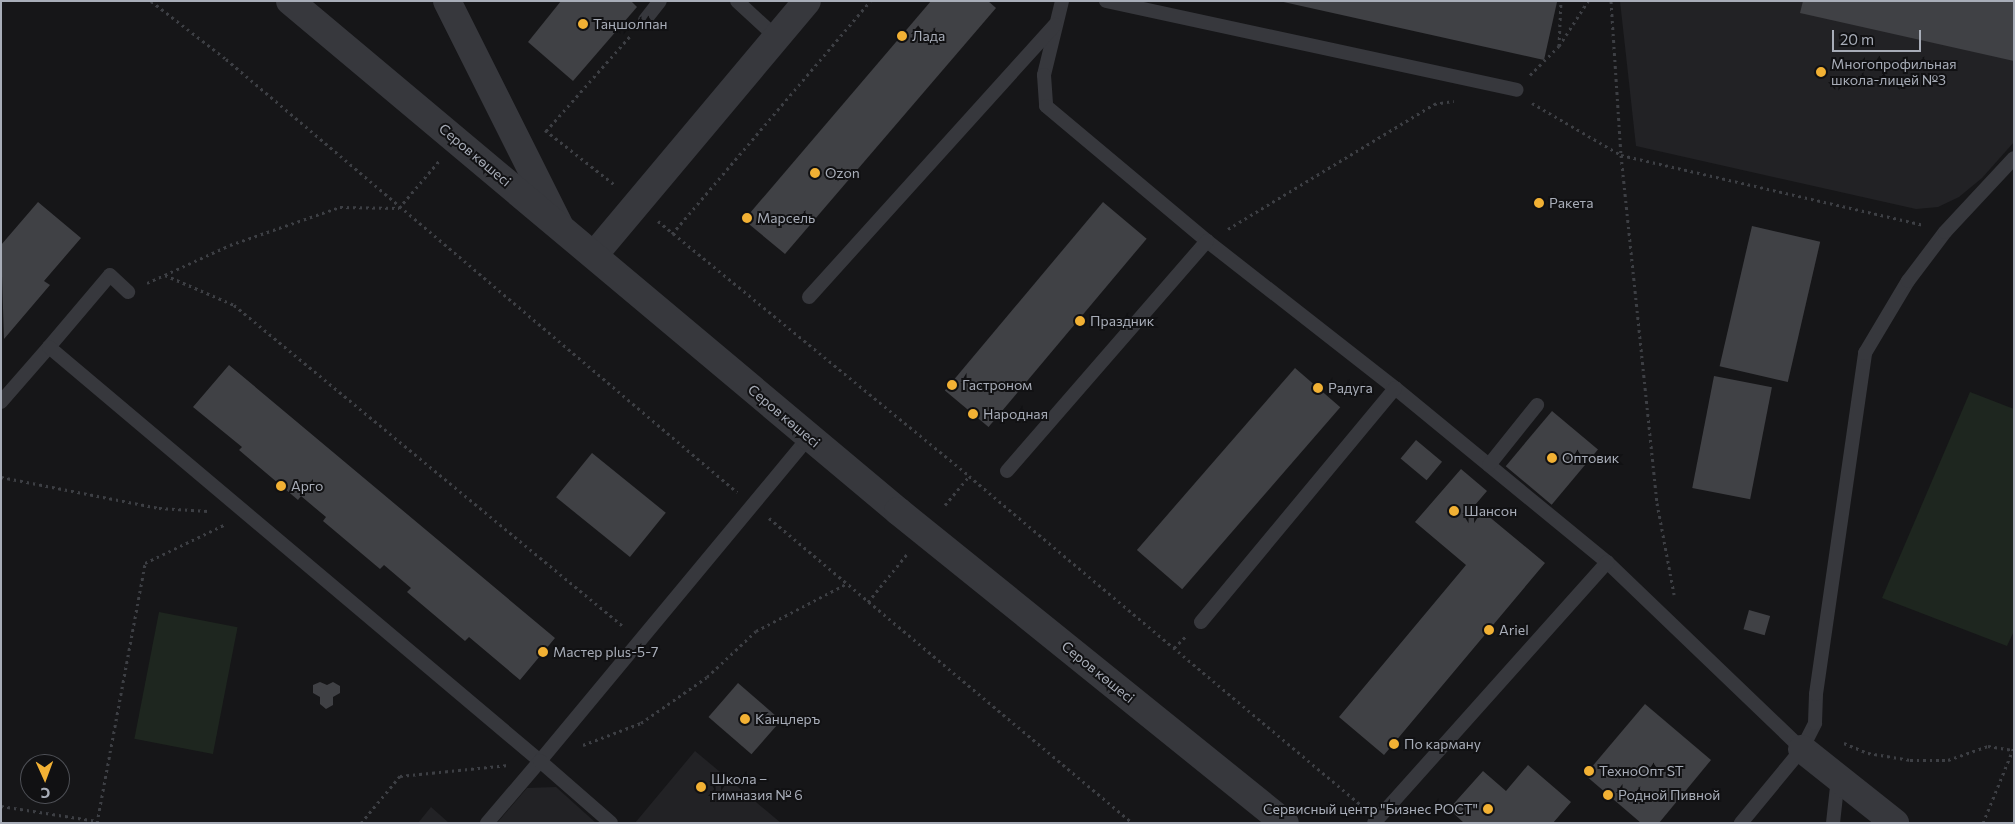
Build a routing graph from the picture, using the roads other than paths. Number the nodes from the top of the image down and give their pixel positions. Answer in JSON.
{"nodes":[{"id":1,"x":290,"y":1,"type":"edge"},
{"id":2,"x":447,"y":1,"type":"edge"},
{"id":3,"x":660,"y":1,"type":"edge"},
{"id":4,"x":737,"y":1,"type":"edge"},
{"id":5,"x":807,"y":1,"type":"edge"},
{"id":6,"x":1062,"y":1,"type":"edge"},
{"id":7,"x":1106,"y":1,"type":"edge"},
{"id":8,"x":645,"y":20,"type":"road end"},
{"id":9,"x":1056,"y":23,"type":"junction"},
{"id":10,"x":776,"y":38,"type":"junction"},
{"id":11,"x":1516,"y":90,"type":"road end"},
{"id":12,"x":2014,"y":158,"type":"edge"},
{"id":13,"x":559,"y":225,"type":"junction"},
{"id":14,"x":1207,"y":241,"type":"junction"},
{"id":15,"x":594,"y":254,"type":"junction"},
{"id":16,"x":128,"y":292,"type":"road end"},
{"id":17,"x":809,"y":298,"type":"dead end"},
{"id":18,"x":49,"y":347,"type":"junction"},
{"id":19,"x":1395,"y":388,"type":"junction"},
{"id":20,"x":1,"y":402,"type":"edge"},
{"id":21,"x":1537,"y":405,"type":"dead end"},
{"id":22,"x":809,"y":438,"type":"junction"},
{"id":23,"x":1489,"y":465,"type":"junction"},
{"id":24,"x":1007,"y":471,"type":"dead end"},
{"id":25,"x":1607,"y":562,"type":"junction"},
{"id":26,"x":1201,"y":622,"type":"dead end"},
{"id":27,"x":1802,"y":749,"type":"junction"},
{"id":28,"x":540,"y":761,"type":"junction"},
{"id":29,"x":1838,"y":778,"type":"junction"},
{"id":30,"x":1376,"y":821,"type":"edge"},
{"id":31,"x":487,"y":823,"type":"edge"},
{"id":32,"x":611,"y":823,"type":"edge"},
{"id":33,"x":1285,"y":823,"type":"edge"},
{"id":34,"x":1741,"y":823,"type":"edge"},
{"id":35,"x":1833,"y":823,"type":"edge"},
{"id":36,"x":1895,"y":823,"type":"edge"}],
"edges":[{"from":1,"to":13,"type":"street","name":"Серов көшесі"},
{"from":2,"to":13,"type":"street"},
{"from":3,"to":8,"type":"lane"},
{"from":4,"to":10,"type":"lane"},
{"from":5,"to":10,"type":"street"},
{"from":6,"to":9,"type":"lane"},
{"from":7,"to":11,"type":"lane"},
{"from":9,"to":14,"type":"lane"},
{"from":9,"to":17,"type":"lane"},
{"from":10,"to":15,"type":"street"},
{"from":12,"to":27,"type":"lane"},
{"from":13,"to":15,"type":"street","name":"Серов көшесі"},
{"from":14,"to":19,"type":"lane"},
{"from":14,"to":24,"type":"lane"},
{"from":15,"to":22,"type":"street","name":"Серов көшесі"},
{"from":16,"to":18,"type":"lane"},
{"from":18,"to":20,"type":"lane"},
{"from":18,"to":28,"type":"lane"},
{"from":19,"to":23,"type":"lane"},
{"from":19,"to":26,"type":"lane"},
{"from":21,"to":23,"type":"lane"},
{"from":22,"to":28,"type":"lane"},
{"from":22,"to":33,"type":"street","name":"Серов көшесі"},
{"from":23,"to":25,"type":"lane"},
{"from":25,"to":27,"type":"lane"},
{"from":25,"to":30,"type":"lane"},
{"from":27,"to":29,"type":"street"},
{"from":27,"to":34,"type":"lane"},
{"from":28,"to":31,"type":"lane"},
{"from":28,"to":32,"type":"lane"},
{"from":29,"to":35,"type":"lane"},
{"from":29,"to":36,"type":"street"}]}
